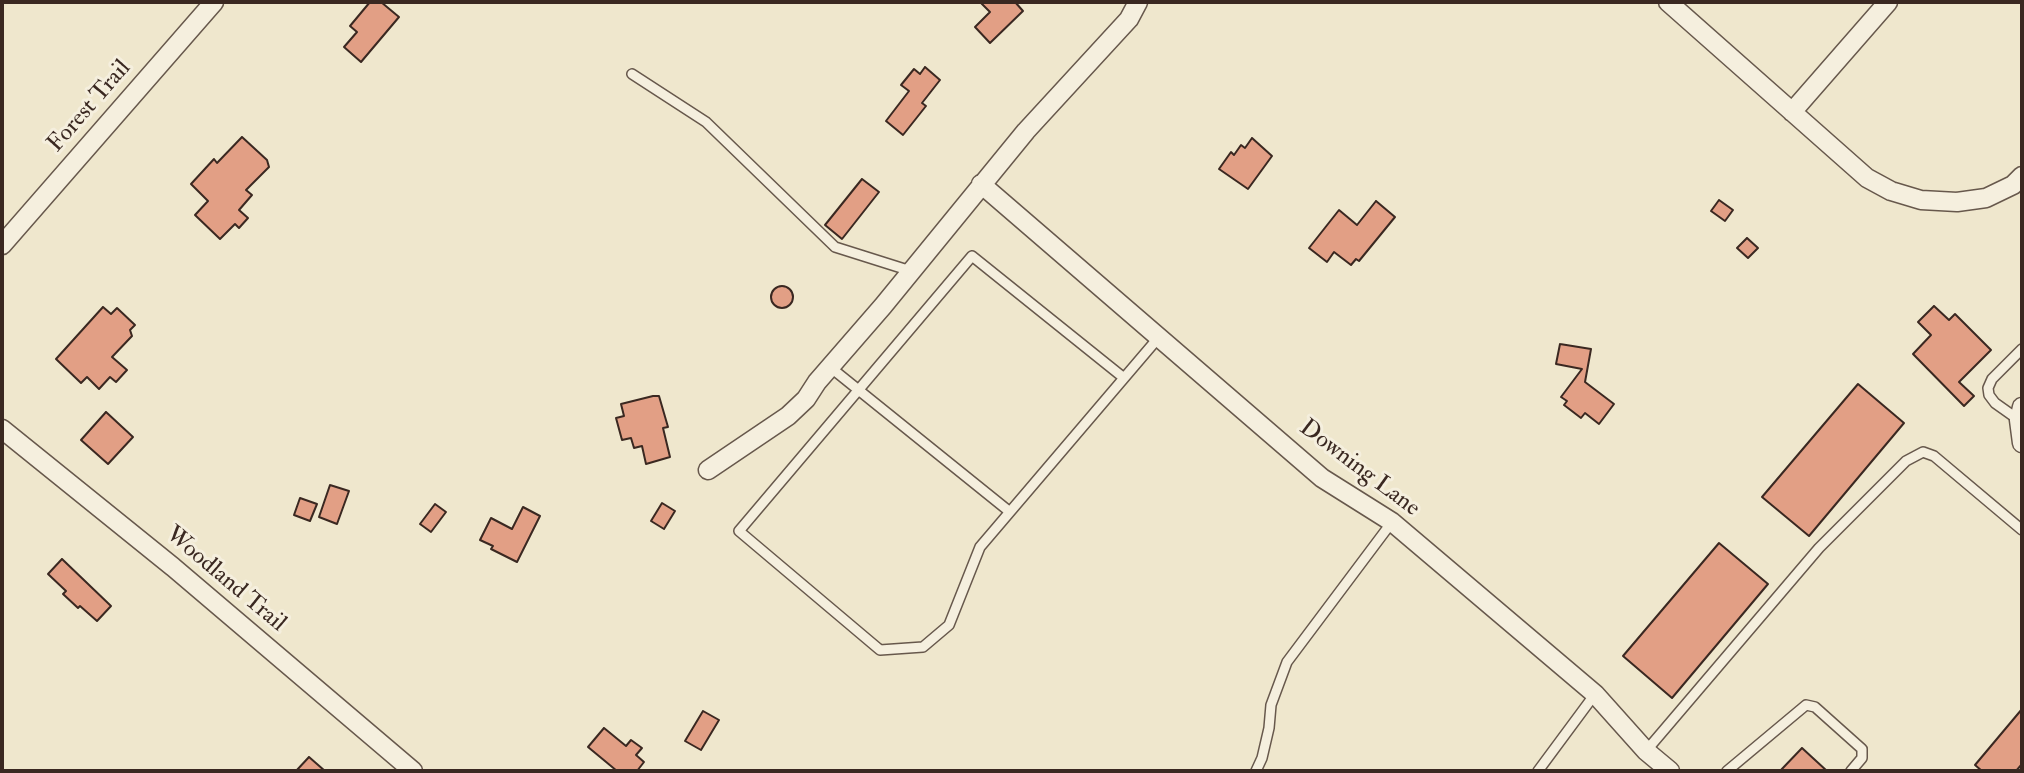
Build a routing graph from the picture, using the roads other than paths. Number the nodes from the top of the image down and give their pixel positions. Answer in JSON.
{"nodes":[{"id":1,"x":214,"y":2,"type":"edge"},
{"id":2,"x":1138,"y":2,"type":"edge"},
{"id":3,"x":1668,"y":2,"type":"edge"},
{"id":4,"x":1888,"y":2,"type":"edge"},
{"id":5,"x":632,"y":74,"type":"dead end"},
{"id":6,"x":1792,"y":112,"type":"junction"},
{"id":7,"x":2022,"y":176,"type":"edge"},
{"id":8,"x":981,"y":184,"type":"junction"},
{"id":9,"x":2,"y":245,"type":"edge"},
{"id":10,"x":911,"y":271,"type":"junction"},
{"id":11,"x":1159,"y":337,"type":"junction"},
{"id":12,"x":2022,"y":349,"type":"edge"},
{"id":13,"x":830,"y":367,"type":"junction"},
{"id":14,"x":1124,"y":378,"type":"junction"},
{"id":15,"x":857,"y":389,"type":"junction"},
{"id":16,"x":2021,"y":413,"type":"edge"},
{"id":17,"x":2,"y":429,"type":"edge"},
{"id":18,"x":2022,"y":443,"type":"edge"},
{"id":19,"x":708,"y":470,"type":"dead end"},
{"id":20,"x":1010,"y":512,"type":"junction"},
{"id":21,"x":1392,"y":522,"type":"junction"},
{"id":22,"x":2022,"y":530,"type":"edge"},
{"id":23,"x":1595,"y":694,"type":"junction"},
{"id":24,"x":1646,"y":751,"type":"junction"},
{"id":25,"x":1734,"y":769,"type":"edge"},
{"id":26,"x":413,"y":771,"type":"edge"},
{"id":27,"x":1256,"y":771,"type":"edge"},
{"id":28,"x":1538,"y":771,"type":"edge"},
{"id":29,"x":1670,"y":771,"type":"edge"},
{"id":30,"x":1851,"y":771,"type":"edge"}],
"edges":[{"from":1,"to":9,"type":"street","name":"Forest Trail"},
{"from":2,"to":8,"type":"street"},
{"from":3,"to":6,"type":"street"},
{"from":4,"to":6,"type":"street"},
{"from":5,"to":10,"type":"lane"},
{"from":6,"to":7,"type":"street"},
{"from":8,"to":10,"type":"street"},
{"from":8,"to":11,"type":"street","name":"Downing Lane"},
{"from":10,"to":13,"type":"street"},
{"from":11,"to":14,"type":"lane"},
{"from":11,"to":21,"type":"street","name":"Downing Lane"},
{"from":12,"to":16,"type":"lane"},
{"from":13,"to":15,"type":"lane"},
{"from":13,"to":19,"type":"street"},
{"from":14,"to":15,"type":"lane"},
{"from":14,"to":20,"type":"lane"},
{"from":15,"to":20,"type":"lane"},
{"from":15,"to":20,"type":"lane"},
{"from":16,"to":18,"type":"street"},
{"from":17,"to":26,"type":"street","name":"Woodland Trail"},
{"from":21,"to":23,"type":"street","name":"Downing Lane"},
{"from":21,"to":27,"type":"lane"},
{"from":22,"to":24,"type":"lane"},
{"from":23,"to":24,"type":"street","name":"Downing Lane"},
{"from":23,"to":28,"type":"lane"},
{"from":24,"to":29,"type":"street","name":"Downing Lane"},
{"from":25,"to":30,"type":"lane"}]}
